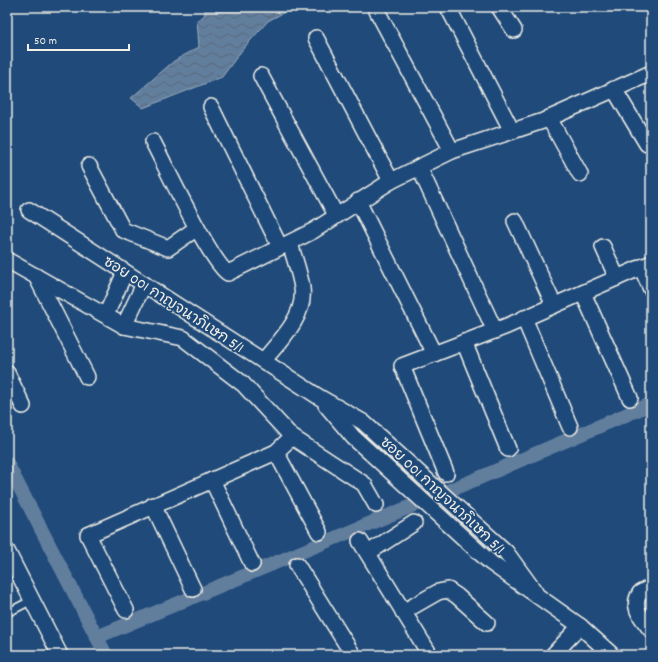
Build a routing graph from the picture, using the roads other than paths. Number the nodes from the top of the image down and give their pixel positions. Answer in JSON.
{"nodes":[{"id":1,"x":375,"y":7,"type":"edge"},
{"id":2,"x":448,"y":7,"type":"edge"},
{"id":3,"x":499,"y":7,"type":"edge"},
{"id":4,"x":514,"y":30,"type":"dead end"},
{"id":5,"x":316,"y":38,"type":"dead end"},
{"id":6,"x":651,"y":73,"type":"edge"},
{"id":7,"x":261,"y":76,"type":"dead end"},
{"id":8,"x":614,"y":89,"type":"junction"},
{"id":9,"x":211,"y":107,"type":"dead end"},
{"id":10,"x":549,"y":118,"type":"junction"},
{"id":11,"x":512,"y":131,"type":"junction"},
{"id":12,"x":153,"y":142,"type":"dead end"},
{"id":13,"x":647,"y":144,"type":"dead end"},
{"id":14,"x":452,"y":151,"type":"junction"},
{"id":15,"x":89,"y":166,"type":"dead end"},
{"id":16,"x":419,"y":167,"type":"junction"},
{"id":17,"x":580,"y":174,"type":"dead end"},
{"id":18,"x":392,"y":181,"type":"junction"},
{"id":19,"x":358,"y":201,"type":"junction"},
{"id":20,"x":29,"y":210,"type":"dead end"},
{"id":21,"x":336,"y":215,"type":"junction"},
{"id":22,"x":515,"y":221,"type":"dead end"},
{"id":23,"x":197,"y":228,"type":"junction"},
{"id":24,"x":285,"y":245,"type":"junction"},
{"id":25,"x":603,"y":247,"type":"dead end"},
{"id":26,"x":7,"y":260,"type":"edge"},
{"id":27,"x":646,"y":265,"type":"edge"},
{"id":28,"x":125,"y":272,"type":"junction"},
{"id":29,"x":36,"y":276,"type":"junction"},
{"id":30,"x":617,"y":278,"type":"junction"},
{"id":31,"x":144,"y":284,"type":"junction"},
{"id":32,"x":651,"y":289,"type":"edge"},
{"id":33,"x":583,"y":292,"type":"junction"},
{"id":34,"x":554,"y":306,"type":"junction"},
{"id":35,"x":106,"y":315,"type":"junction"},
{"id":36,"x":524,"y":318,"type":"junction"},
{"id":37,"x":124,"y":326,"type":"junction"},
{"id":38,"x":495,"y":330,"type":"junction"},
{"id":39,"x":464,"y":342,"type":"junction"},
{"id":40,"x":434,"y":354,"type":"junction"},
{"id":41,"x":263,"y":361,"type":"junction"},
{"id":42,"x":7,"y":373,"type":"edge"},
{"id":43,"x":87,"y":377,"type":"dead end"},
{"id":44,"x":319,"y":397,"type":"junction"},
{"id":45,"x":630,"y":398,"type":"dead end"},
{"id":46,"x":23,"y":406,"type":"dead end"},
{"id":47,"x":570,"y":427,"type":"dead end"},
{"id":48,"x":292,"y":437,"type":"junction"},
{"id":49,"x":508,"y":449,"type":"dead end"},
{"id":50,"x":276,"y":452,"type":"junction"},
{"id":51,"x":446,"y":473,"type":"dead end"},
{"id":52,"x":212,"y":480,"type":"junction"},
{"id":53,"x":153,"y":505,"type":"junction"},
{"id":54,"x":376,"y":505,"type":"dead end"},
{"id":55,"x":414,"y":523,"type":"dead end"},
{"id":56,"x":318,"y":532,"type":"dead end"},
{"id":57,"x":7,"y":551,"type":"edge"},
{"id":58,"x":252,"y":564,"type":"dead end"},
{"id":59,"x":297,"y":565,"type":"dead end"},
{"id":60,"x":651,"y":587,"type":"edge"},
{"id":61,"x":194,"y":589,"type":"dead end"},
{"id":62,"x":534,"y":592,"type":"junction"},
{"id":63,"x":32,"y":600,"type":"junction"},
{"id":64,"x":126,"y":610,"type":"dead end"},
{"id":65,"x":403,"y":612,"type":"junction"},
{"id":66,"x":7,"y":614,"type":"edge"},
{"id":67,"x":487,"y":623,"type":"dead end"},
{"id":68,"x":580,"y":626,"type":"junction"},
{"id":69,"x":651,"y":630,"type":"edge"},
{"id":70,"x":60,"y":655,"type":"edge"},
{"id":71,"x":353,"y":655,"type":"edge"},
{"id":72,"x":430,"y":655,"type":"edge"},
{"id":73,"x":553,"y":655,"type":"edge"},
{"id":74,"x":612,"y":655,"type":"edge"}],
"edges":[{"from":1,"to":14,"type":"street"},
{"from":2,"to":11,"type":"street"},
{"from":3,"to":4,"type":"street"},
{"from":5,"to":18,"type":"street"},
{"from":6,"to":8,"type":"street"},
{"from":7,"to":21,"type":"street"},
{"from":8,"to":10,"type":"street"},
{"from":8,"to":13,"type":"street"},
{"from":9,"to":24,"type":"street"},
{"from":10,"to":11,"type":"street"},
{"from":10,"to":17,"type":"street"},
{"from":11,"to":14,"type":"street"},
{"from":12,"to":23,"type":"street"},
{"from":14,"to":16,"type":"street"},
{"from":15,"to":23,"type":"street"},
{"from":16,"to":18,"type":"street"},
{"from":16,"to":38,"type":"street"},
{"from":18,"to":19,"type":"street"},
{"from":19,"to":21,"type":"street"},
{"from":19,"to":40,"type":"street"},
{"from":20,"to":28,"type":"street","name":"ซอย 001 กาญจนาภิเษก 5/1"},
{"from":21,"to":24,"type":"street"},
{"from":22,"to":34,"type":"street"},
{"from":23,"to":24,"type":"street"},
{"from":24,"to":41,"type":"street"},
{"from":25,"to":30,"type":"street"},
{"from":26,"to":29,"type":"street"},
{"from":27,"to":30,"type":"street"},
{"from":27,"to":32,"type":"street"},
{"from":28,"to":31,"type":"street","name":"ซอย 001 กาญจนาภิเษก 5/1"},
{"from":28,"to":35,"type":"street"},
{"from":29,"to":35,"type":"street"},
{"from":29,"to":43,"type":"street"},
{"from":30,"to":33,"type":"street"},
{"from":31,"to":37,"type":"street"},
{"from":31,"to":41,"type":"street","name":"ซอย 001 กาญจนาภิเษก 5/1"},
{"from":33,"to":34,"type":"street"},
{"from":33,"to":45,"type":"street"},
{"from":34,"to":36,"type":"street"},
{"from":35,"to":37,"type":"street"},
{"from":36,"to":38,"type":"street"},
{"from":36,"to":47,"type":"street"},
{"from":37,"to":48,"type":"street"},
{"from":38,"to":39,"type":"street"},
{"from":39,"to":40,"type":"street"},
{"from":39,"to":49,"type":"street"},
{"from":40,"to":51,"type":"street"},
{"from":41,"to":44,"type":"street","name":"ซอย 001 กาญจนาภิเษก 5/1"},
{"from":42,"to":46,"type":"street"},
{"from":44,"to":62,"type":"street","name":"ซอย 001 กาญจนาภิเษก 5/1"},
{"from":44,"to":62,"type":"street","name":"ซอย 001 กาญจนาภิเษก 5/1"},
{"from":48,"to":50,"type":"street"},
{"from":48,"to":54,"type":"street"},
{"from":50,"to":52,"type":"street"},
{"from":50,"to":56,"type":"street"},
{"from":52,"to":53,"type":"street"},
{"from":52,"to":58,"type":"street"},
{"from":53,"to":61,"type":"street"},
{"from":53,"to":64,"type":"street"},
{"from":55,"to":65,"type":"street"},
{"from":57,"to":63,"type":"street"},
{"from":59,"to":71,"type":"street"},
{"from":60,"to":69,"type":"street"},
{"from":62,"to":68,"type":"street","name":"ซอย 001 กาญจนาภิเษก 5/1"},
{"from":63,"to":66,"type":"lane"},
{"from":63,"to":70,"type":"street"},
{"from":65,"to":67,"type":"street"},
{"from":65,"to":72,"type":"street"},
{"from":68,"to":73,"type":"street"},
{"from":68,"to":74,"type":"street","name":"ซอย 001 กาญจนาภิเษก 5/1"}]}
